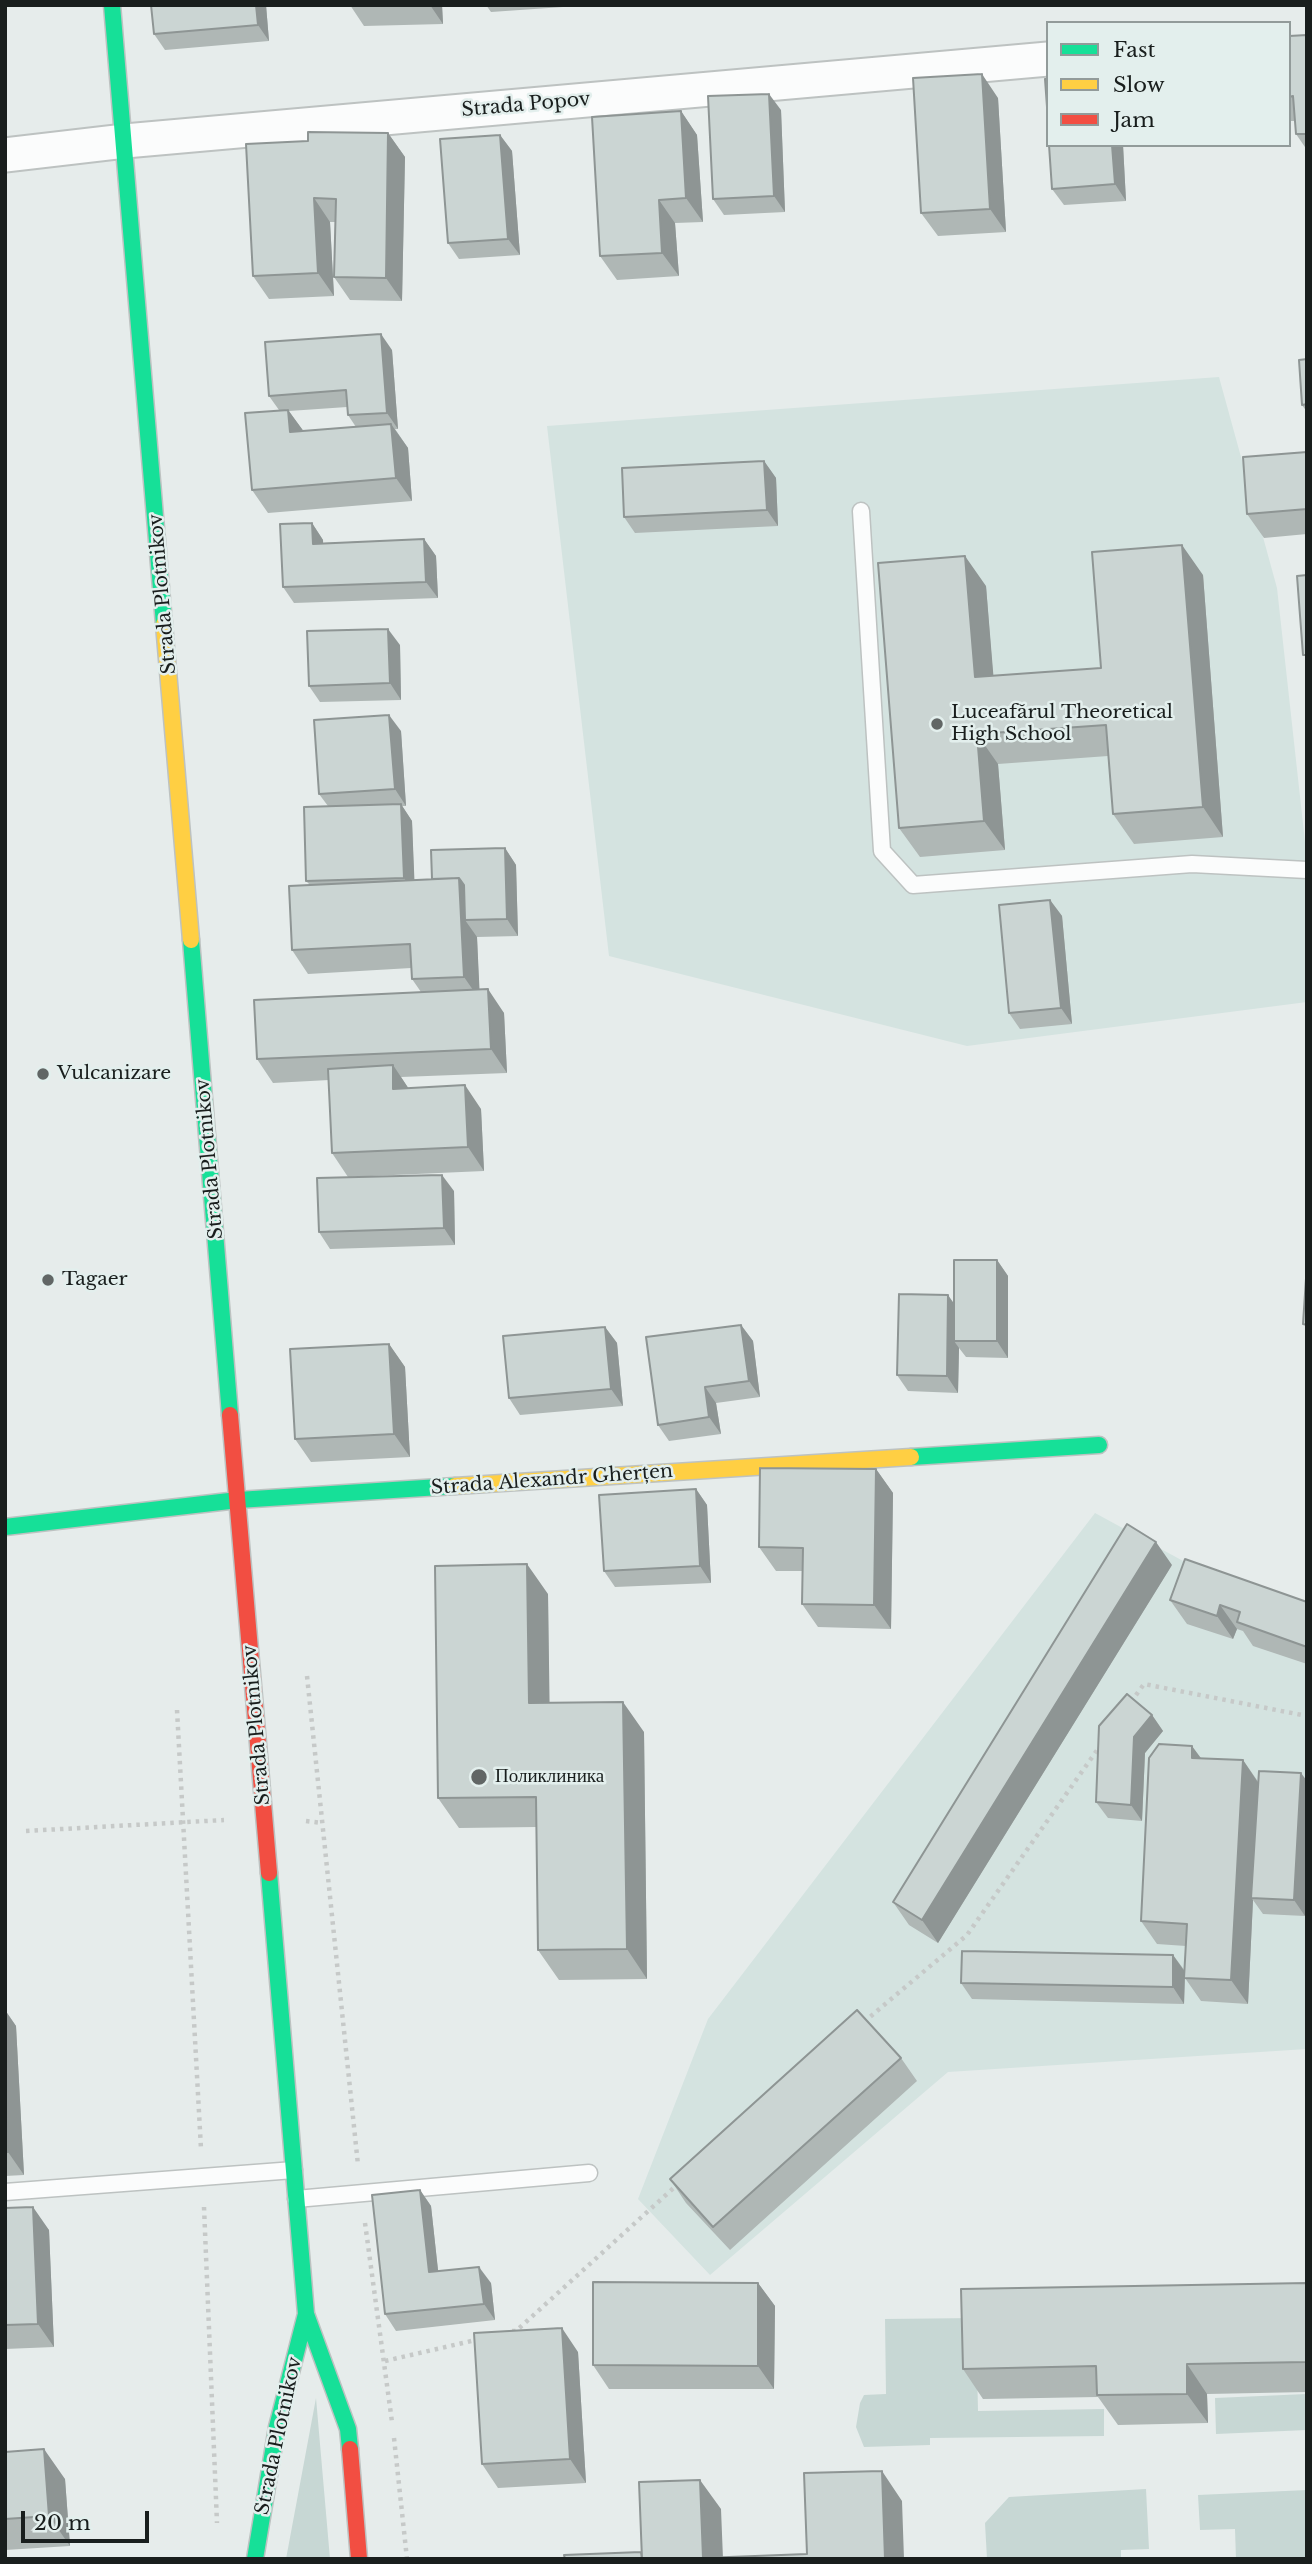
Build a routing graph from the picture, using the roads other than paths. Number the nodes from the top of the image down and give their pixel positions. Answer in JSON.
{"nodes":[{"id":1,"x":112,"y":5,"type":"edge"},
{"id":2,"x":1046,"y":59,"type":"edge"},
{"id":3,"x":125,"y":141,"type":"junction"},
{"id":4,"x":5,"y":155,"type":"edge"},
{"id":5,"x":861,"y":511,"type":"dead end"},
{"id":6,"x":1307,"y":870,"type":"edge"},
{"id":7,"x":1099,"y":1445,"type":"dead end"},
{"id":8,"x":238,"y":1500,"type":"junction"},
{"id":9,"x":5,"y":1527,"type":"edge"},
{"id":10,"x":294,"y":2170,"type":"junction"},
{"id":11,"x":589,"y":2173,"type":"dead end"},
{"id":12,"x":5,"y":2192,"type":"edge"},
{"id":13,"x":296,"y":2199,"type":"junction"},
{"id":14,"x":306,"y":2314,"type":"junction"},
{"id":15,"x":255,"y":2559,"type":"edge"},
{"id":16,"x":359,"y":2559,"type":"edge"}],
"edges":[{"from":1,"to":3,"type":"main road","name":"Strada Plotnikov"},
{"from":2,"to":3,"type":"street","name":"Strada Popov"},
{"from":3,"to":4,"type":"street","name":"Strada Popov"},
{"from":3,"to":8,"type":"main road","name":"Strada Plotnikov"},
{"from":5,"to":6,"type":"lane"},
{"from":7,"to":8,"type":"main road","name":"Strada Alexandr Gherțen"},
{"from":8,"to":9,"type":"main road","name":"Strada Alexandr Gherțen"},
{"from":8,"to":10,"type":"main road","name":"Strada Plotnikov"},
{"from":10,"to":12,"type":"lane"},
{"from":10,"to":13,"type":"main road","name":"Strada Plotnikov"},
{"from":11,"to":13,"type":"lane"},
{"from":13,"to":14,"type":"main road","name":"Strada Plotnikov"},
{"from":14,"to":15,"type":"main road","name":"Strada Plotnikov"},
{"from":14,"to":16,"type":"main road","name":"Strada Plotnikov"}]}
